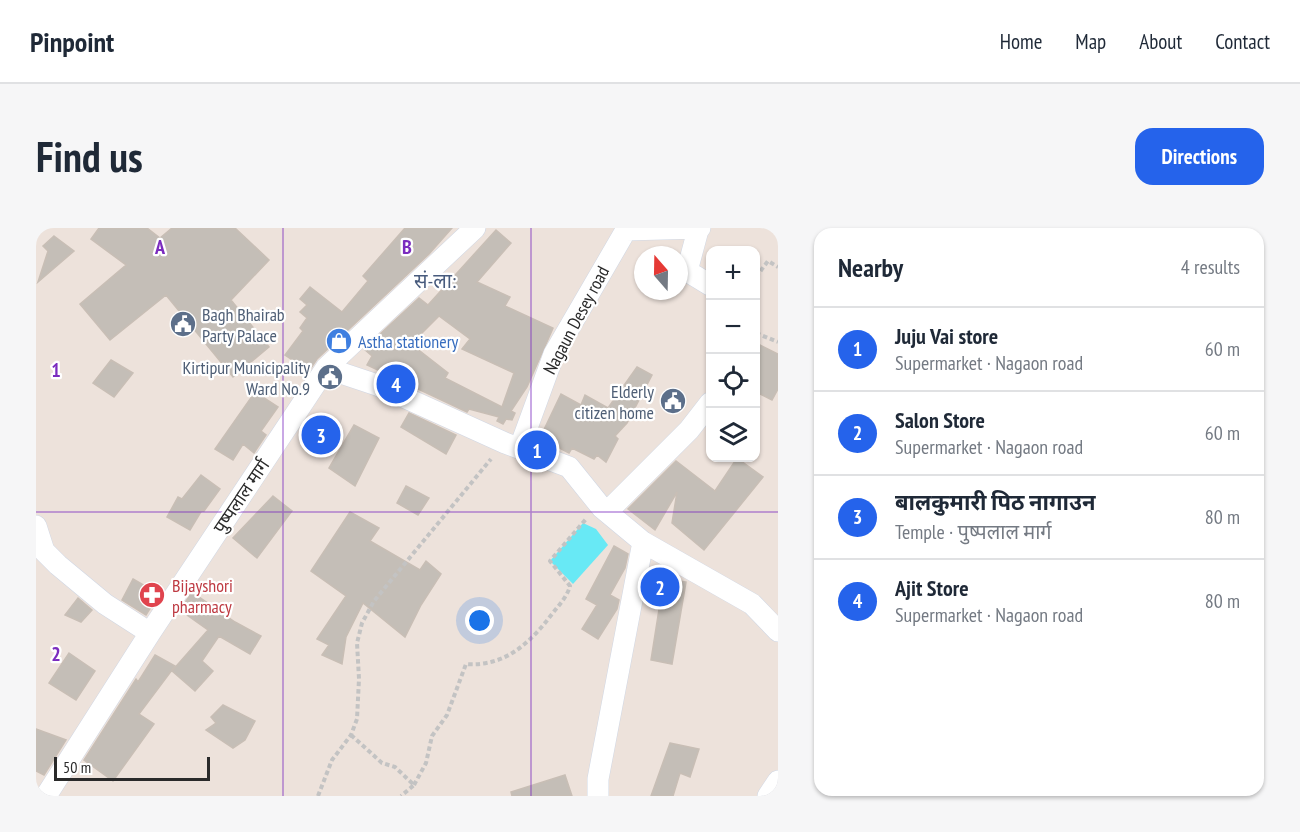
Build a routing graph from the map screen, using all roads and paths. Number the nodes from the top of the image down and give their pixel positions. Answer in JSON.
{"nodes":[{"id":1,"x":475,"y":228,"type":"edge"},
{"id":2,"x":699,"y":229,"type":"edge"},
{"id":3,"x":778,"y":267,"type":"edge"},
{"id":4,"x":760,"y":272,"type":"edge"},
{"id":5,"x":706,"y":282,"type":"edge"},
{"id":6,"x":760,"y":335,"type":"edge"},
{"id":7,"x":778,"y":342,"type":"edge"},
{"id":8,"x":326,"y":368,"type":"junction"},
{"id":9,"x":707,"y":408,"type":"edge"},
{"id":10,"x":513,"y":445,"type":"junction"},
{"id":11,"x":593,"y":496,"type":"junction"},
{"id":12,"x":607,"y":512,"type":"junction"},
{"id":13,"x":36,"y":526,"type":"edge"},
{"id":14,"x":643,"y":542,"type":"junction"},
{"id":15,"x":778,"y":631,"type":"edge"},
{"id":16,"x":150,"y":633,"type":"junction"},
{"id":17,"x":351,"y":735,"type":"junction"},
{"id":18,"x":778,"y":781,"type":"edge"},
{"id":19,"x":414,"y":785,"type":"junction"},
{"id":20,"x":46,"y":796,"type":"edge"},
{"id":21,"x":318,"y":796,"type":"edge"},
{"id":22,"x":401,"y":796,"type":"edge"},
{"id":23,"x":598,"y":796,"type":"edge"},
{"id":24,"x":768,"y":796,"type":"edge"}],
"edges":[{"from":1,"to":8,"type":"street","name":"पुष्पलाल मार्ग"},
{"from":2,"to":5,"type":"street"},
{"from":2,"to":10,"type":"street","name":"Nagaun Desey road"},
{"from":3,"to":4,"type":"path"},
{"from":6,"to":7,"type":"path"},
{"from":8,"to":10,"type":"street"},
{"from":8,"to":16,"type":"street","name":"पुष्पलाल मार्ग"},
{"from":9,"to":12,"type":"street"},
{"from":10,"to":11,"type":"street"},
{"from":10,"to":17,"type":"path"},
{"from":11,"to":12,"type":"street"},
{"from":11,"to":19,"type":"path"},
{"from":12,"to":14,"type":"street"},
{"from":13,"to":16,"type":"street"},
{"from":14,"to":15,"type":"street"},
{"from":14,"to":23,"type":"street"},
{"from":16,"to":20,"type":"street","name":"पुष्पलाल मार्ग"},
{"from":17,"to":19,"type":"path"},
{"from":17,"to":21,"type":"path"},
{"from":18,"to":24,"type":"street"},
{"from":19,"to":22,"type":"path"}]}
